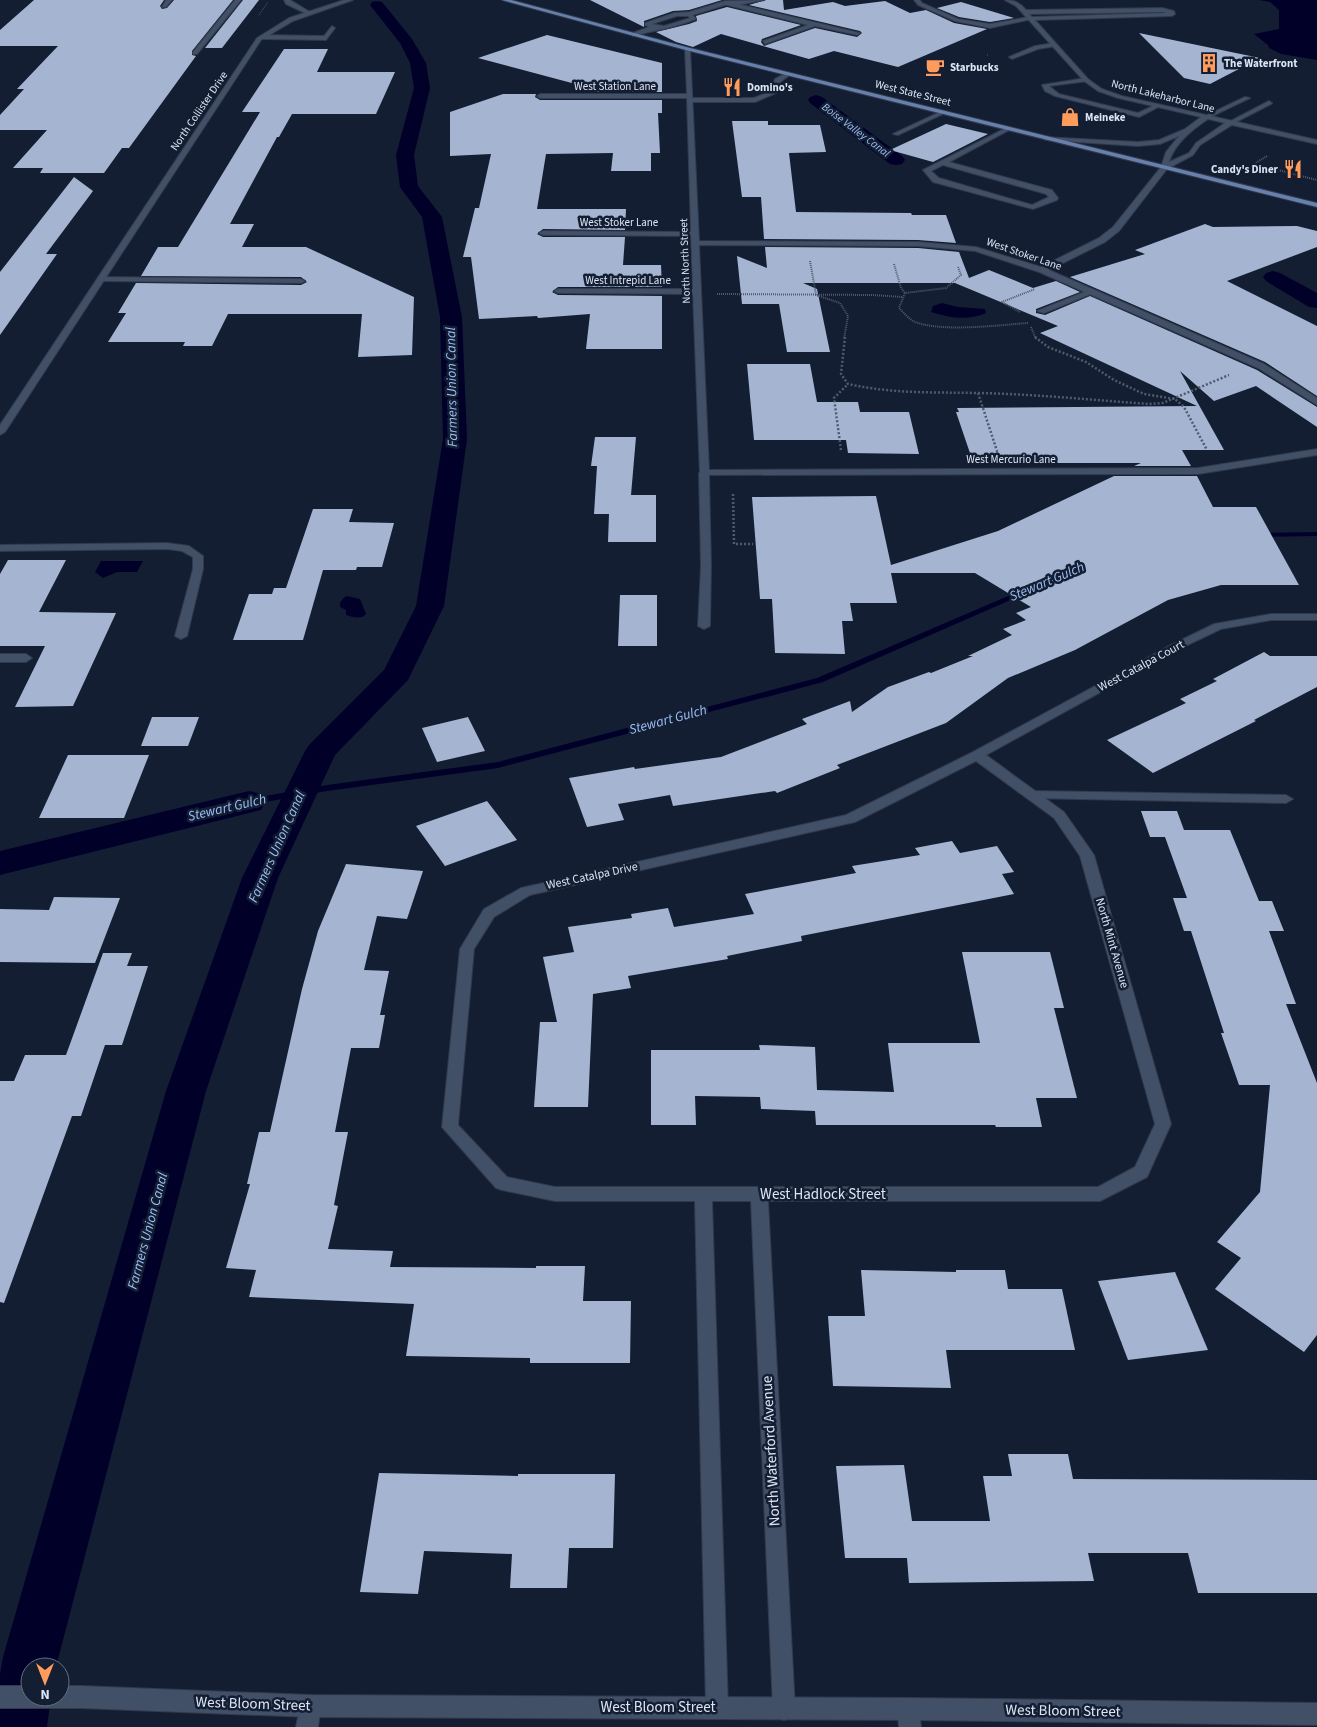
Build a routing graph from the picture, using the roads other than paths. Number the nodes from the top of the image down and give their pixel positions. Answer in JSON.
{"nodes":[{"id":1,"x":169,"y":0,"type":"edge"},
{"id":2,"x":238,"y":0,"type":"edge"},
{"id":3,"x":286,"y":0,"type":"edge"},
{"id":4,"x":350,"y":0,"type":"edge"},
{"id":5,"x":505,"y":0,"type":"edge"},
{"id":6,"x":761,"y":0,"type":"edge"},
{"id":7,"x":917,"y":0,"type":"edge"},
{"id":8,"x":1008,"y":0,"type":"edge"},
{"id":9,"x":726,"y":1,"type":"edge"},
{"id":10,"x":164,"y":6,"type":"dead end"},
{"id":11,"x":307,"y":12,"type":"junction"},
{"id":12,"x":1025,"y":12,"type":"junction"},
{"id":13,"x":689,"y":14,"type":"junction"},
{"id":14,"x":1029,"y":18,"type":"junction"},
{"id":15,"x":814,"y":25,"type":"junction"},
{"id":16,"x":332,"y":28,"type":"dead end"},
{"id":17,"x":653,"y":28,"type":"junction"},
{"id":18,"x":857,"y":33,"type":"dead end"},
{"id":19,"x":633,"y":34,"type":"junction"},
{"id":20,"x":263,"y":37,"type":"junction"},
{"id":21,"x":765,"y":42,"type":"dead end"},
{"id":22,"x":1054,"y":45,"type":"junction"},
{"id":23,"x":688,"y":49,"type":"junction"},
{"id":24,"x":194,"y":53,"type":"dead end"},
{"id":25,"x":1012,"y":57,"type":"dead end"},
{"id":26,"x":788,"y":74,"type":"junction"},
{"id":27,"x":1086,"y":80,"type":"junction"},
{"id":28,"x":540,"y":96,"type":"dead end"},
{"id":29,"x":690,"y":98,"type":"junction"},
{"id":30,"x":1247,"y":98,"type":"dead end"},
{"id":31,"x":1269,"y":103,"type":"dead end"},
{"id":32,"x":1157,"y":106,"type":"junction"},
{"id":33,"x":944,"y":112,"type":"junction"},
{"id":34,"x":1206,"y":118,"type":"junction"},
{"id":35,"x":1230,"y":123,"type":"junction"},
{"id":36,"x":1190,"y":128,"type":"junction"},
{"id":37,"x":1008,"y":129,"type":"junction"},
{"id":38,"x":896,"y":134,"type":"dead end"},
{"id":39,"x":1046,"y":138,"type":"junction"},
{"id":40,"x":1317,"y":142,"type":"edge"},
{"id":41,"x":942,"y":162,"type":"junction"},
{"id":42,"x":1164,"y":168,"type":"junction"},
{"id":43,"x":1317,"y":205,"type":"edge"},
{"id":44,"x":543,"y":233,"type":"dead end"},
{"id":45,"x":695,"y":234,"type":"junction"},
{"id":46,"x":696,"y":243,"type":"junction"},
{"id":47,"x":1042,"y":270,"type":"junction"},
{"id":48,"x":101,"y":279,"type":"junction"},
{"id":49,"x":301,"y":281,"type":"dead end"},
{"id":50,"x":558,"y":291,"type":"dead end"},
{"id":51,"x":698,"y":292,"type":"junction"},
{"id":52,"x":1092,"y":292,"type":"junction"},
{"id":53,"x":1041,"y":311,"type":"dead end"},
{"id":54,"x":1317,"y":402,"type":"edge"},
{"id":55,"x":0,"y":432,"type":"edge"},
{"id":56,"x":1317,"y":452,"type":"edge"},
{"id":57,"x":704,"y":473,"type":"junction"},
{"id":58,"x":0,"y":548,"type":"edge"},
{"id":59,"x":1317,"y":617,"type":"edge"},
{"id":60,"x":704,"y":626,"type":"dead end"},
{"id":61,"x":181,"y":636,"type":"dead end"},
{"id":62,"x":0,"y":658,"type":"edge"},
{"id":63,"x":26,"y":658,"type":"dead end"},
{"id":64,"x":977,"y":755,"type":"junction"},
{"id":65,"x":1032,"y":795,"type":"junction"},
{"id":66,"x":1286,"y":799,"type":"dead end"},
{"id":67,"x":1141,"y":1172,"type":"joint"},
{"id":68,"x":502,"y":1183,"type":"joint"},
{"id":69,"x":703,"y":1194,"type":"junction"},
{"id":70,"x":759,"y":1194,"type":"junction"},
{"id":71,"x":0,"y":1697,"type":"edge"},
{"id":72,"x":717,"y":1708,"type":"junction"},
{"id":73,"x":784,"y":1709,"type":"junction"},
{"id":74,"x":1317,"y":1714,"type":"edge"},
{"id":75,"x":308,"y":1716,"type":"edge"},
{"id":76,"x":909,"y":1718,"type":"edge"}],
"edges":[{"from":1,"to":10,"type":"street"},
{"from":2,"to":24,"type":"street"},
{"from":3,"to":11,"type":"street"},
{"from":4,"to":11,"type":"street","name":"North Collister Drive"},
{"from":5,"to":19,"type":"main road","name":"West State Street"},
{"from":6,"to":9,"type":"street"},
{"from":7,"to":14,"type":"street"},
{"from":8,"to":12,"type":"street","name":"North Lakeharbor Lane"},
{"from":9,"to":13,"type":"street"},
{"from":9,"to":15,"type":"street"},
{"from":11,"to":20,"type":"street","name":"North Collister Drive"},
{"from":12,"to":14,"type":"street","name":"North Lakeharbor Lane"},
{"from":12,"to":14,"type":"street"},
{"from":13,"to":17,"type":"street"},
{"from":13,"to":17,"type":"street"},
{"from":14,"to":22,"type":"street","name":"North Lakeharbor Lane"},
{"from":15,"to":18,"type":"street"},
{"from":15,"to":21,"type":"street"},
{"from":16,"to":20,"type":"street"},
{"from":17,"to":19,"type":"street"},
{"from":19,"to":23,"type":"main road","name":"West State Street"},
{"from":20,"to":48,"type":"street","name":"North Collister Drive"},
{"from":22,"to":25,"type":"street"},
{"from":22,"to":27,"type":"street","name":"North Lakeharbor Lane"},
{"from":23,"to":26,"type":"main road","name":"West State Street"},
{"from":23,"to":29,"type":"street","name":"North North Street"},
{"from":26,"to":29,"type":"street","name":"West Station Lane"},
{"from":26,"to":33,"type":"main road","name":"West State Street"},
{"from":27,"to":32,"type":"street","name":"North Lakeharbor Lane"},
{"from":27,"to":32,"type":"street"},
{"from":28,"to":29,"type":"street","name":"West Station Lane"},
{"from":29,"to":45,"type":"street","name":"North North Street"},
{"from":30,"to":34,"type":"street"},
{"from":31,"to":35,"type":"street"},
{"from":32,"to":34,"type":"street","name":"North Lakeharbor Lane"},
{"from":33,"to":37,"type":"main road","name":"West State Street"},
{"from":33,"to":38,"type":"street"},
{"from":34,"to":35,"type":"street","name":"North Lakeharbor Lane"},
{"from":34,"to":36,"type":"street"},
{"from":35,"to":40,"type":"street","name":"North Lakeharbor Lane"},
{"from":35,"to":42,"type":"street"},
{"from":36,"to":39,"type":"street"},
{"from":36,"to":42,"type":"street"},
{"from":37,"to":39,"type":"main road","name":"West State Street"},
{"from":37,"to":41,"type":"street"},
{"from":39,"to":42,"type":"main road","name":"West State Street"},
{"from":41,"to":41,"type":"street"},
{"from":42,"to":43,"type":"main road","name":"West State Street"},
{"from":42,"to":47,"type":"street"},
{"from":44,"to":45,"type":"street","name":"West Stoker Lane"},
{"from":45,"to":46,"type":"street","name":"North North Street"},
{"from":46,"to":47,"type":"street","name":"West Stoker Lane"},
{"from":46,"to":51,"type":"street","name":"North North Street"},
{"from":47,"to":52,"type":"street","name":"West Stoker Lane"},
{"from":48,"to":49,"type":"street"},
{"from":48,"to":55,"type":"street","name":"North Collister Drive"},
{"from":50,"to":51,"type":"street","name":"West Intrepid Lane"},
{"from":51,"to":57,"type":"street","name":"North North Street"},
{"from":52,"to":53,"type":"street"},
{"from":52,"to":54,"type":"street","name":"West Stoker Lane"},
{"from":56,"to":57,"type":"street","name":"West Mercurio Lane"},
{"from":57,"to":60,"type":"street","name":"North North Street"},
{"from":58,"to":61,"type":"street"},
{"from":59,"to":64,"type":"street","name":"West Catalpa Court"},
{"from":62,"to":63,"type":"street"},
{"from":64,"to":65,"type":"street","name":"North Mint Avenue"},
{"from":64,"to":68,"type":"street","name":"West Catalpa Drive"},
{"from":65,"to":66,"type":"street"},
{"from":65,"to":67,"type":"street","name":"North Mint Avenue"},
{"from":67,"to":70,"type":"street","name":"West Hadlock Street"},
{"from":68,"to":69,"type":"street","name":"West Hadlock Street"},
{"from":69,"to":70,"type":"street","name":"West Hadlock Street"},
{"from":69,"to":72,"type":"street"},
{"from":70,"to":73,"type":"street","name":"North Waterford Avenue"},
{"from":71,"to":75,"type":"street","name":"West Bloom Street"},
{"from":72,"to":73,"type":"street","name":"West Bloom Street"},
{"from":72,"to":75,"type":"street","name":"West Bloom Street"},
{"from":73,"to":76,"type":"street","name":"West Bloom Street"},
{"from":74,"to":76,"type":"street","name":"West Bloom Street"}]}
